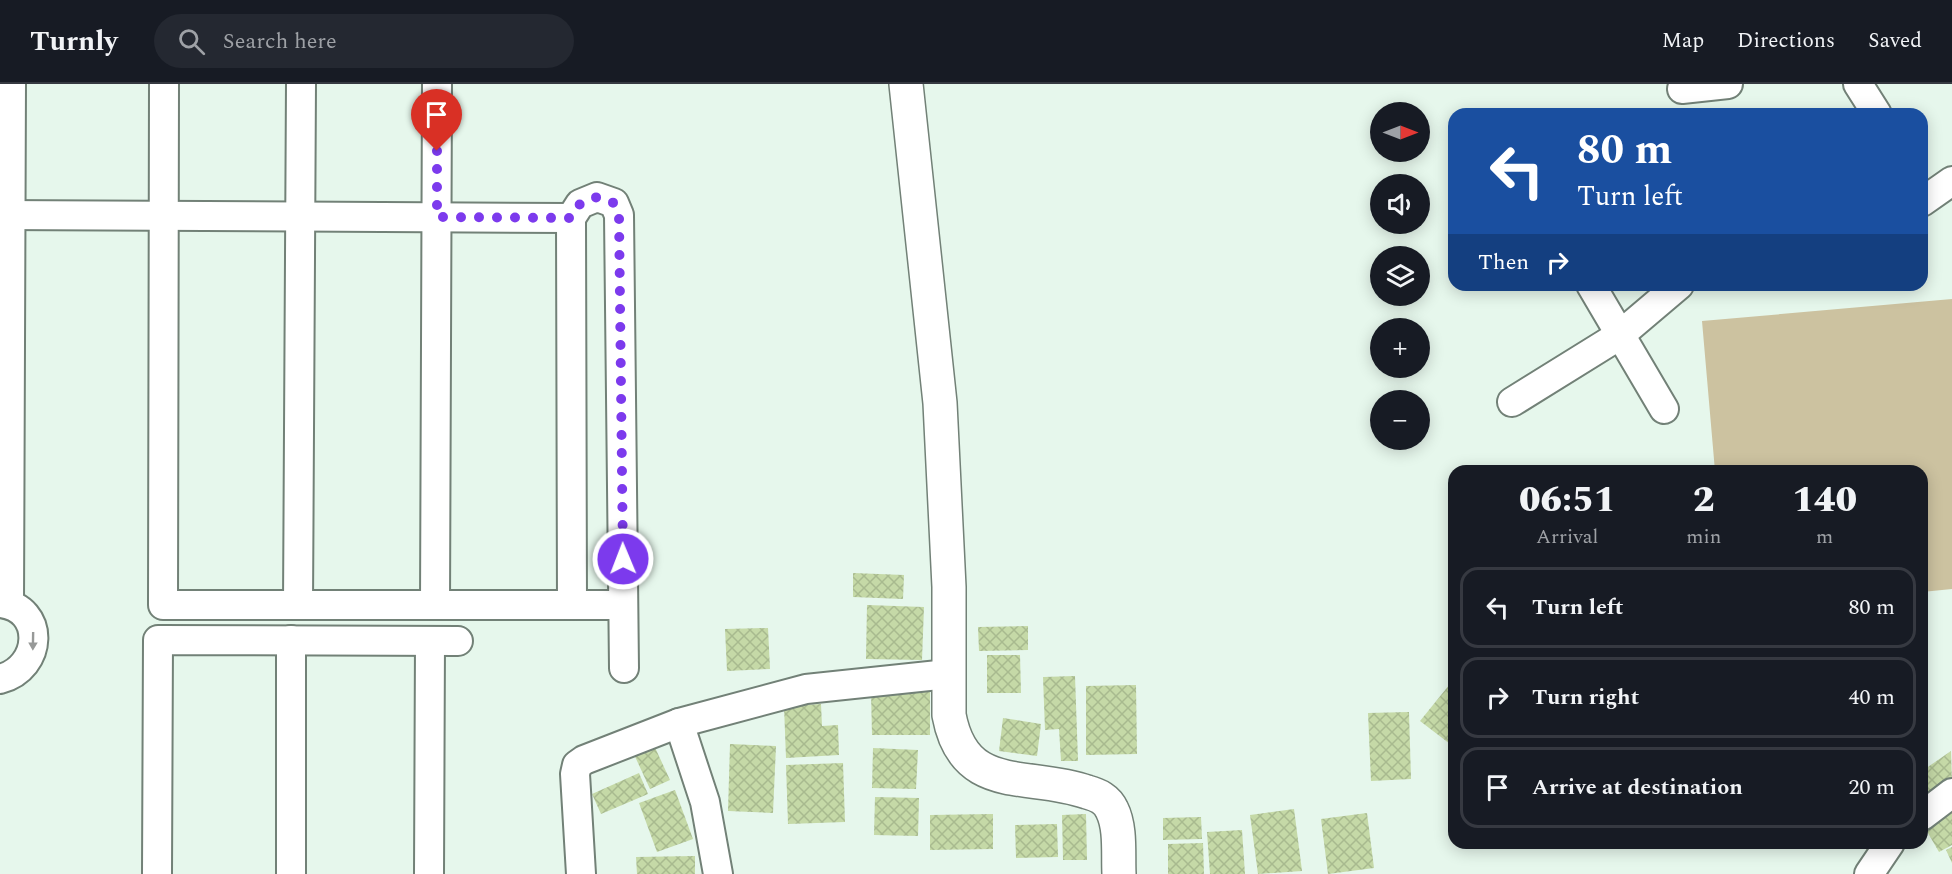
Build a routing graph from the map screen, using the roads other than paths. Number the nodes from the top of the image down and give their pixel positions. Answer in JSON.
{"nodes":[{"id":1,"x":11,"y":84,"type":"edge"},
{"id":2,"x":164,"y":84,"type":"edge"},
{"id":3,"x":301,"y":84,"type":"edge"},
{"id":4,"x":437,"y":84,"type":"edge"},
{"id":5,"x":906,"y":84,"type":"edge"},
{"id":6,"x":1728,"y":84,"type":"edge"},
{"id":7,"x":1858,"y":84,"type":"edge"},
{"id":8,"x":1683,"y":96,"type":"edge"},
{"id":9,"x":1873,"y":108,"type":"edge"},
{"id":10,"x":1952,"y":182,"type":"edge"},
{"id":11,"x":1928,"y":194,"type":"edge"},
{"id":12,"x":5,"y":215,"type":"edge"},
{"id":13,"x":163,"y":216,"type":"junction"},
{"id":14,"x":300,"y":217,"type":"junction"},
{"id":15,"x":437,"y":217,"type":"junction"},
{"id":16,"x":571,"y":218,"type":"junction"},
{"id":17,"x":1594,"y":291,"type":"edge"},
{"id":18,"x":1673,"y":291,"type":"edge"},
{"id":19,"x":1620,"y":335,"type":"junction"},
{"id":20,"x":1512,"y":402,"type":"dead end"},
{"id":21,"x":1664,"y":409,"type":"dead end"},
{"id":22,"x":5,"y":604,"type":"edge"},
{"id":23,"x":298,"y":605,"type":"junction"},
{"id":24,"x":435,"y":605,"type":"junction"},
{"id":25,"x":572,"y":605,"type":"junction"},
{"id":26,"x":623,"y":605,"type":"junction"},
{"id":27,"x":291,"y":640,"type":"junction"},
{"id":28,"x":430,"y":641,"type":"junction"},
{"id":29,"x":458,"y":641,"type":"dead end"},
{"id":30,"x":624,"y":668,"type":"dead end"},
{"id":31,"x":948,"y":674,"type":"junction"},
{"id":32,"x":0,"y":678,"type":"edge"},
{"id":33,"x":679,"y":723,"type":"junction"},
{"id":34,"x":1952,"y":793,"type":"edge"},
{"id":35,"x":1928,"y":811,"type":"edge"},
{"id":36,"x":1886,"y":849,"type":"edge"},
{"id":37,"x":157,"y":874,"type":"edge"},
{"id":38,"x":291,"y":874,"type":"edge"},
{"id":39,"x":429,"y":874,"type":"edge"},
{"id":40,"x":581,"y":874,"type":"edge"},
{"id":41,"x":718,"y":874,"type":"edge"},
{"id":42,"x":1119,"y":874,"type":"edge"},
{"id":43,"x":1869,"y":874,"type":"edge"}],
"edges":[{"from":1,"to":12,"type":"street"},
{"from":2,"to":13,"type":"street"},
{"from":3,"to":14,"type":"street"},
{"from":4,"to":15,"type":"street"},
{"from":5,"to":31,"type":"street"},
{"from":6,"to":8,"type":"street"},
{"from":7,"to":9,"type":"street"},
{"from":10,"to":11,"type":"street"},
{"from":12,"to":13,"type":"street"},
{"from":12,"to":22,"type":"street"},
{"from":13,"to":14,"type":"street"},
{"from":13,"to":23,"type":"street"},
{"from":14,"to":15,"type":"street"},
{"from":14,"to":23,"type":"street"},
{"from":15,"to":16,"type":"street"},
{"from":15,"to":24,"type":"street"},
{"from":16,"to":25,"type":"street"},
{"from":16,"to":26,"type":"street"},
{"from":17,"to":19,"type":"street"},
{"from":18,"to":19,"type":"street"},
{"from":19,"to":20,"type":"street"},
{"from":19,"to":21,"type":"street"},
{"from":22,"to":32,"type":"street","one_way":true},
{"from":23,"to":24,"type":"street"},
{"from":24,"to":25,"type":"street"},
{"from":25,"to":26,"type":"street"},
{"from":26,"to":30,"type":"street"},
{"from":27,"to":28,"type":"street"},
{"from":27,"to":37,"type":"street"},
{"from":27,"to":38,"type":"street"},
{"from":28,"to":29,"type":"street"},
{"from":28,"to":39,"type":"street"},
{"from":31,"to":33,"type":"street"},
{"from":31,"to":42,"type":"street"},
{"from":33,"to":40,"type":"street"},
{"from":33,"to":41,"type":"street"},
{"from":34,"to":35,"type":"street"},
{"from":36,"to":43,"type":"street"}]}
